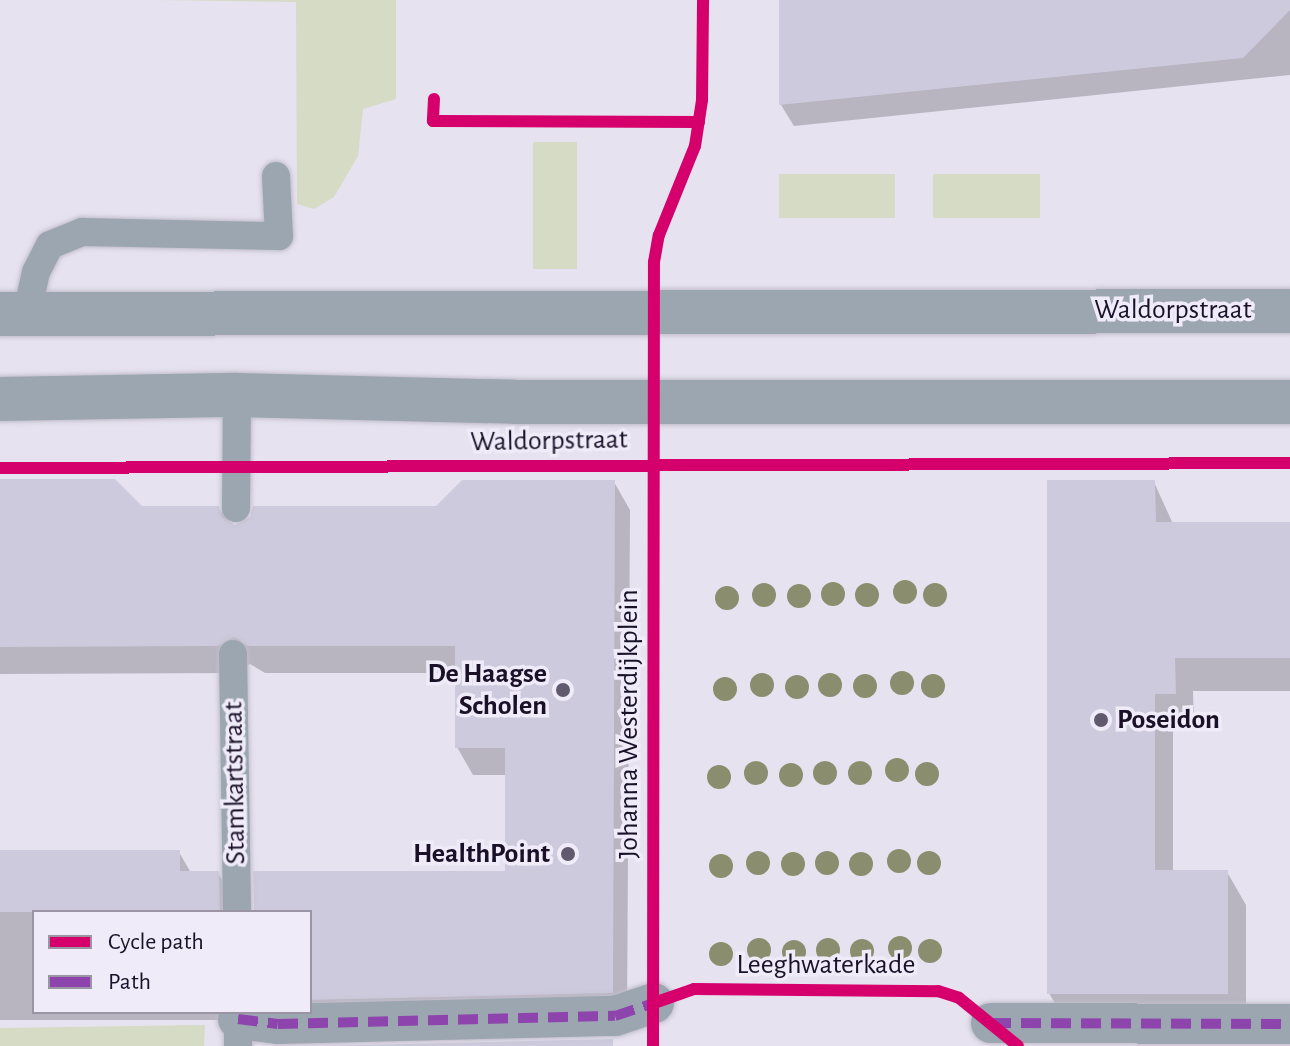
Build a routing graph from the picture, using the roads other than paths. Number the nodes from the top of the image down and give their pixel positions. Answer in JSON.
{"nodes":[{"id":1,"x":276,"y":176,"type":"dead end"},
{"id":2,"x":1290,"y":311,"type":"edge"},
{"id":3,"x":13,"y":313,"type":"edge"},
{"id":4,"x":237,"y":395,"type":"junction"},
{"id":5,"x":0,"y":399,"type":"edge"},
{"id":6,"x":1290,"y":402,"type":"edge"},
{"id":7,"x":236,"y":508,"type":"dead end"},
{"id":8,"x":233,"y":654,"type":"dead end"},
{"id":9,"x":237,"y":910,"type":"edge"},
{"id":10,"x":654,"y":1003,"type":"dead end"},
{"id":11,"x":991,"y":1023,"type":"dead end"},
{"id":12,"x":1290,"y":1024,"type":"edge"},
{"id":13,"x":238,"y":1026,"type":"edge"}],
"edges":[{"from":1,"to":3,"type":"lane"},
{"from":2,"to":3,"type":"street","name":"Waldorpstraat"},
{"from":4,"to":5,"type":"street","name":"Waldorpstraat"},
{"from":4,"to":6,"type":"street","name":"Waldorpstraat"},
{"from":4,"to":7,"type":"lane"},
{"from":8,"to":9,"type":"lane","name":"Stamkartstraat"},
{"from":10,"to":13,"type":"street"},
{"from":11,"to":12,"type":"street"}]}
